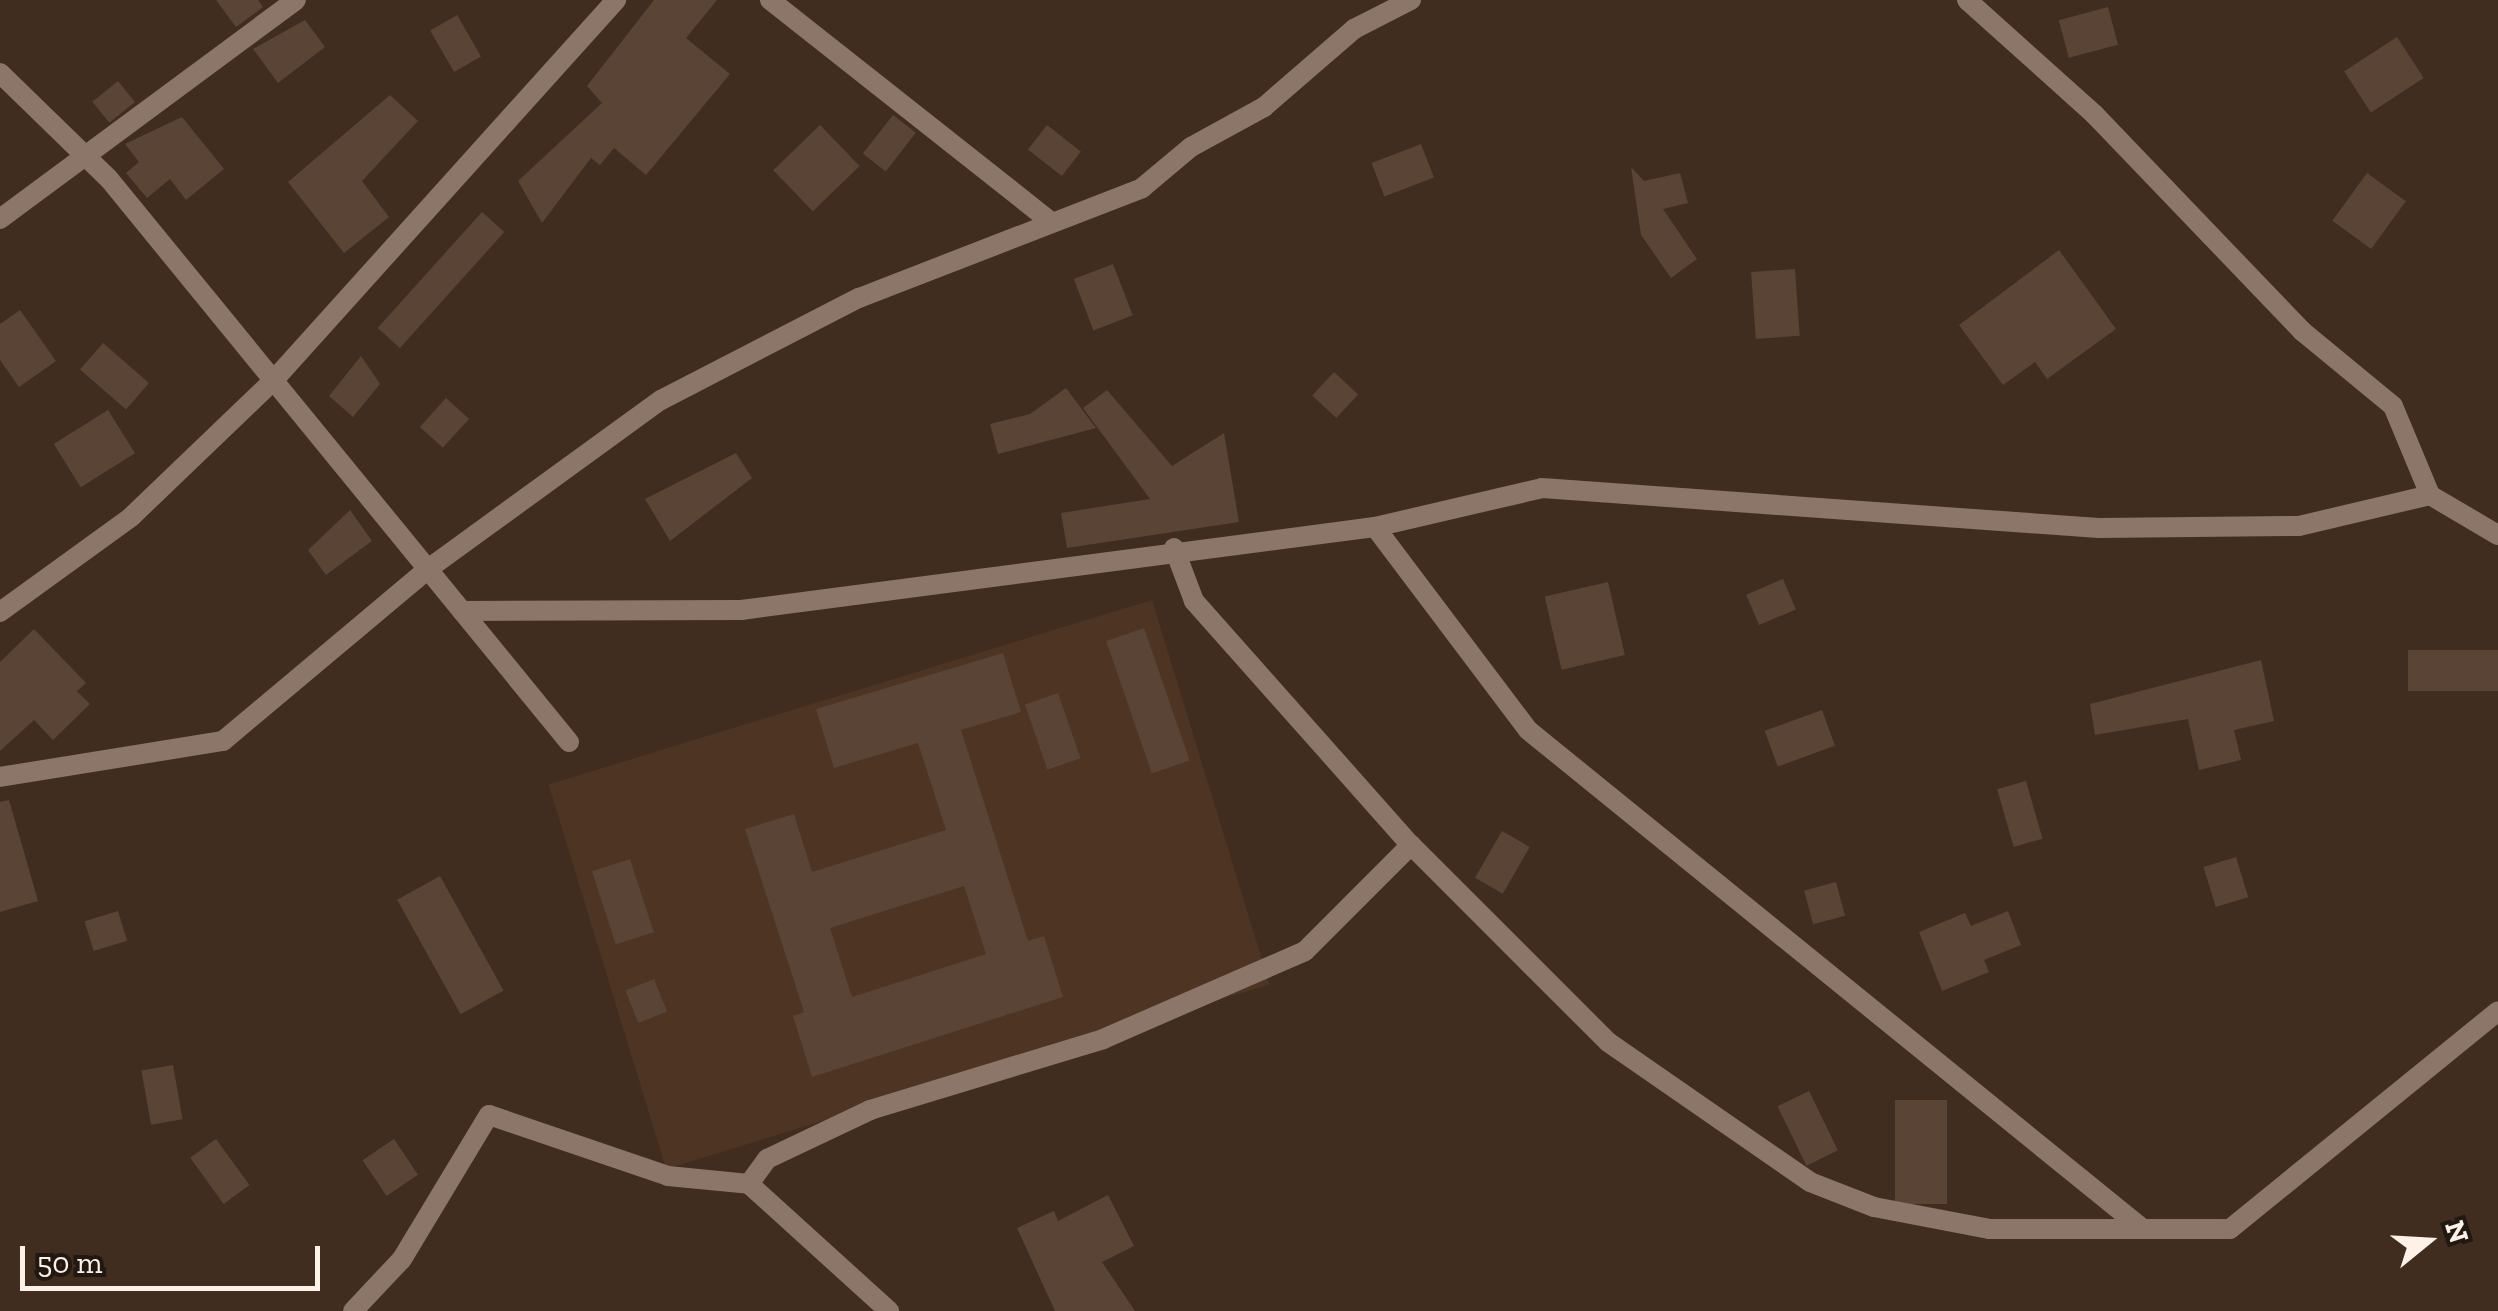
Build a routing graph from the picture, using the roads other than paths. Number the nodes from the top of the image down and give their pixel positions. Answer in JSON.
{"nodes":[{"id":1,"x":296,"y":0,"type":"edge"},
{"id":2,"x":616,"y":0,"type":"edge"},
{"id":3,"x":770,"y":0,"type":"edge"},
{"id":4,"x":1411,"y":0,"type":"edge"},
{"id":5,"x":1967,"y":0,"type":"edge"},
{"id":6,"x":0,"y":74,"type":"edge"},
{"id":7,"x":82,"y":152,"type":"junction"},
{"id":8,"x":0,"y":219,"type":"edge"},
{"id":9,"x":1047,"y":219,"type":"junction"},
{"id":10,"x":274,"y":380,"type":"junction"},
{"id":11,"x":2430,"y":495,"type":"junction"},
{"id":12,"x":1375,"y":527,"type":"junction"},
{"id":13,"x":2498,"y":535,"type":"edge"},
{"id":14,"x":1174,"y":548,"type":"junction"},
{"id":15,"x":428,"y":569,"type":"junction"},
{"id":16,"x":462,"y":611,"type":"junction"},
{"id":17,"x":0,"y":612,"type":"edge"},
{"id":18,"x":569,"y":742,"type":"dead end"},
{"id":19,"x":0,"y":776,"type":"edge"},
{"id":20,"x":1411,"y":845,"type":"junction"},
{"id":21,"x":2498,"y":1010,"type":"edge"},
{"id":22,"x":749,"y":1184,"type":"junction"},
{"id":23,"x":2142,"y":1229,"type":"junction"},
{"id":24,"x":352,"y":1311,"type":"edge"},
{"id":25,"x":889,"y":1311,"type":"edge"}],
"edges":[{"from":1,"to":7,"type":"street"},
{"from":2,"to":10,"type":"street"},
{"from":3,"to":9,"type":"street"},
{"from":4,"to":9,"type":"street"},
{"from":5,"to":11,"type":"street"},
{"from":6,"to":7,"type":"street"},
{"from":7,"to":8,"type":"street"},
{"from":7,"to":10,"type":"street"},
{"from":9,"to":15,"type":"street"},
{"from":10,"to":15,"type":"street"},
{"from":10,"to":17,"type":"street"},
{"from":11,"to":12,"type":"street"},
{"from":11,"to":13,"type":"street"},
{"from":12,"to":14,"type":"street"},
{"from":12,"to":23,"type":"street"},
{"from":14,"to":16,"type":"street"},
{"from":14,"to":20,"type":"street"},
{"from":15,"to":16,"type":"street"},
{"from":15,"to":19,"type":"street"},
{"from":16,"to":18,"type":"street"},
{"from":20,"to":22,"type":"street"},
{"from":20,"to":23,"type":"street"},
{"from":21,"to":23,"type":"street"},
{"from":22,"to":24,"type":"street"},
{"from":22,"to":25,"type":"street"}]}
